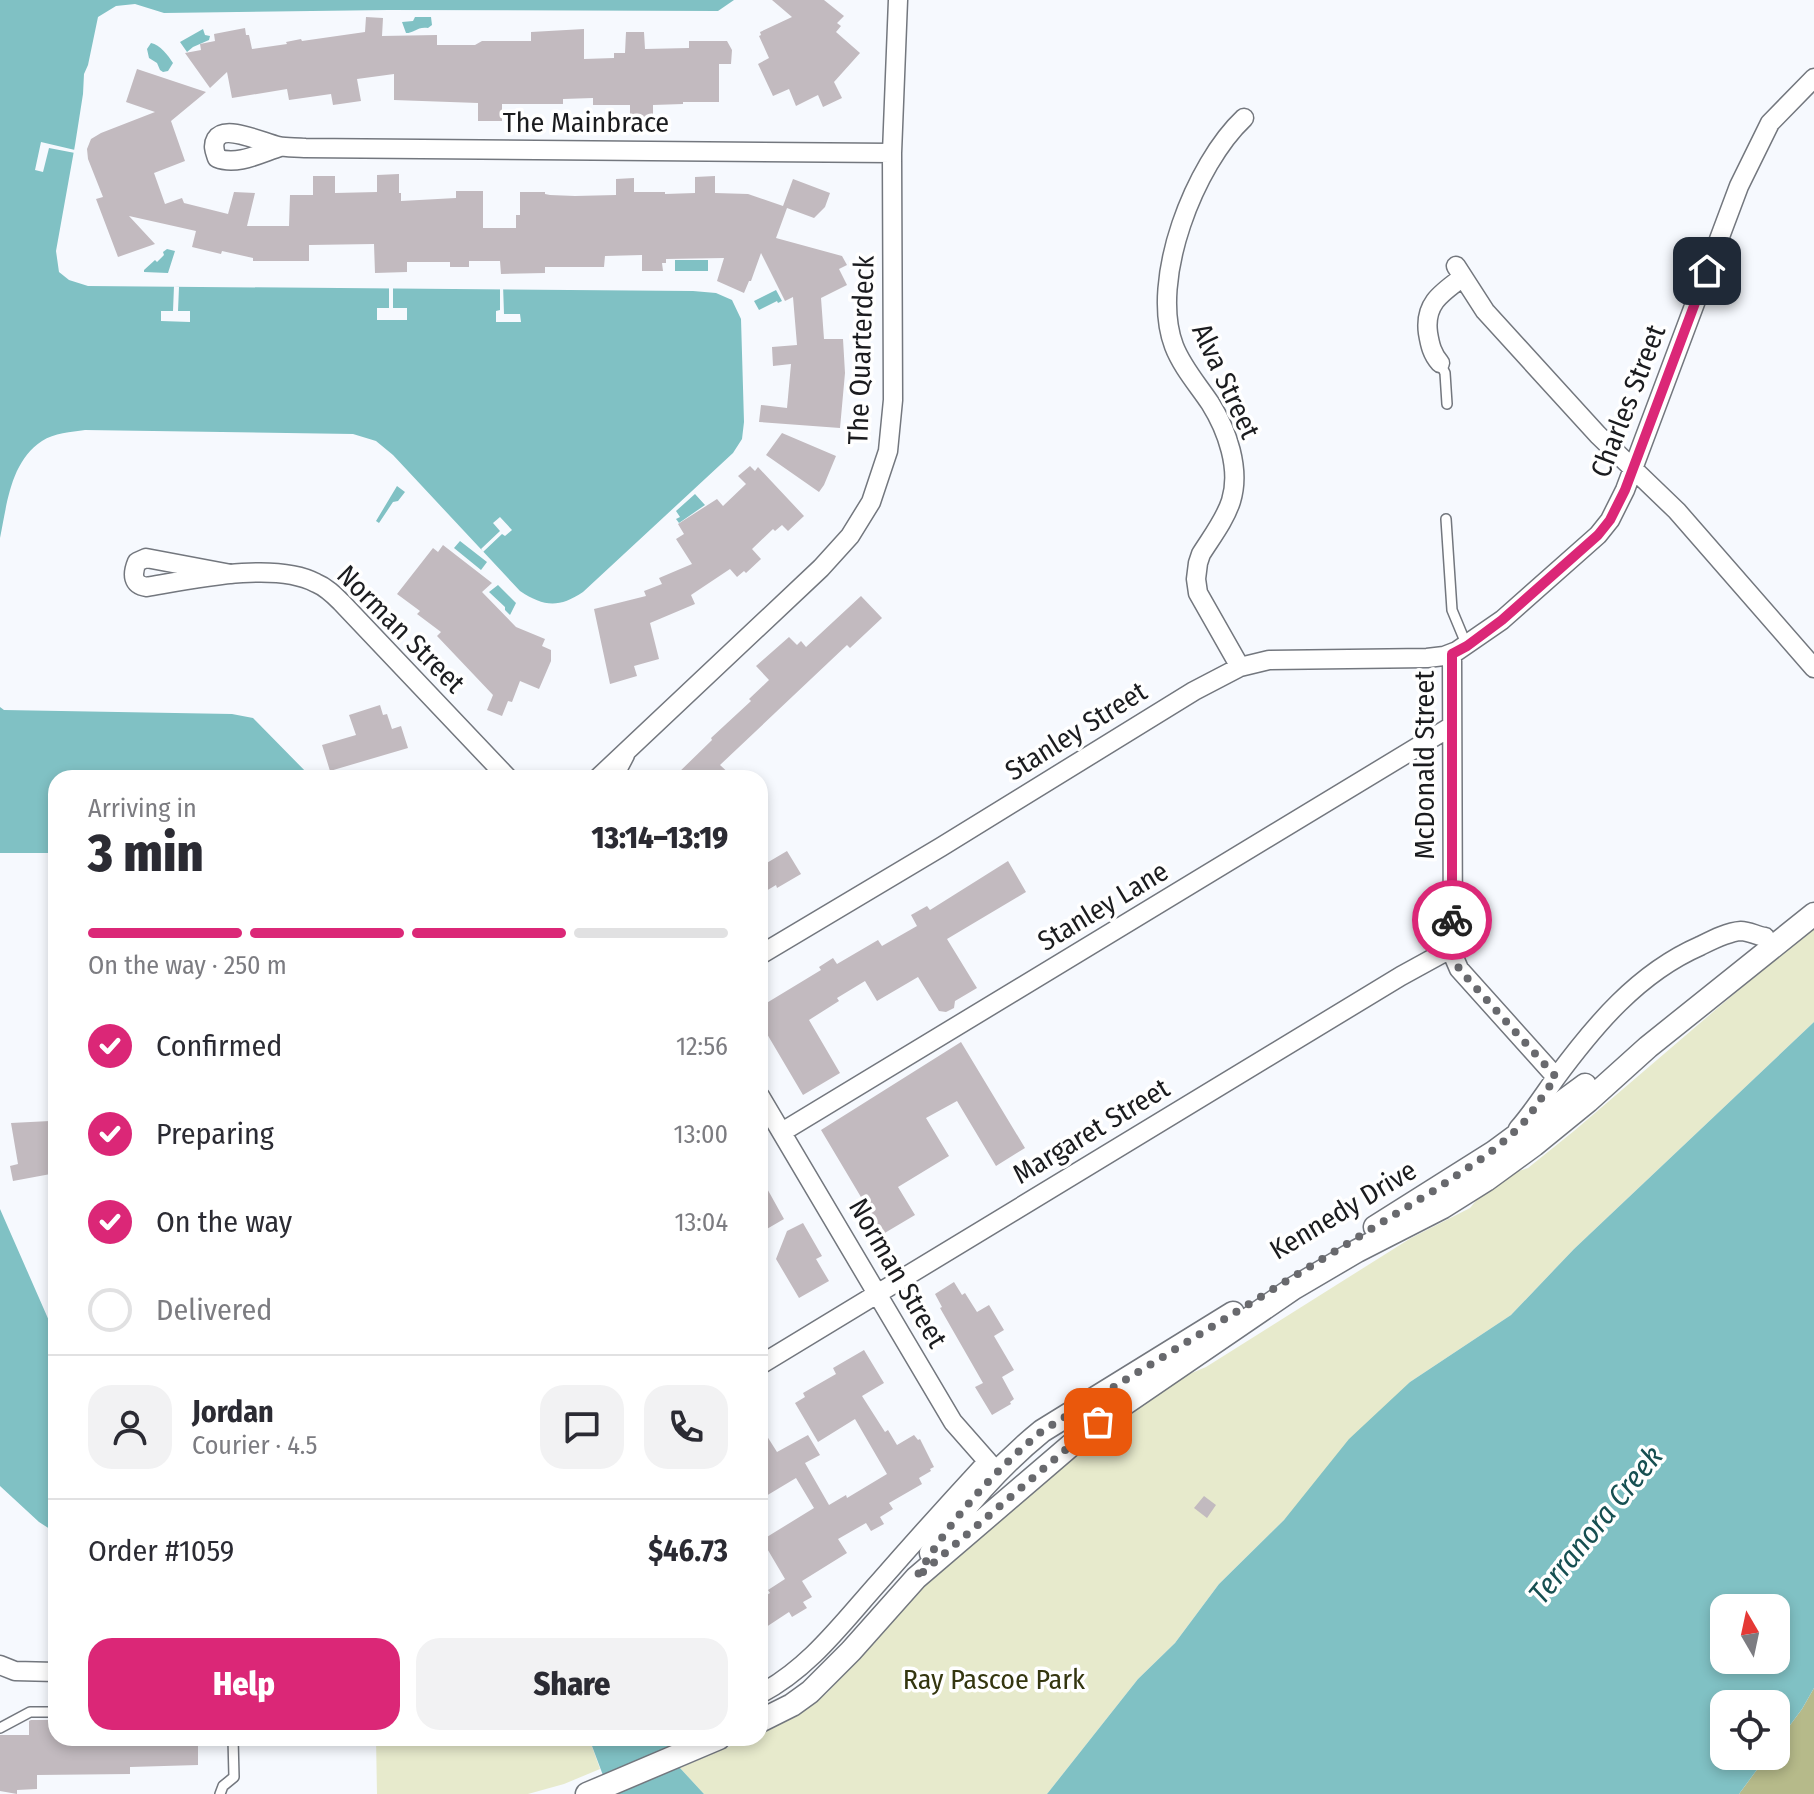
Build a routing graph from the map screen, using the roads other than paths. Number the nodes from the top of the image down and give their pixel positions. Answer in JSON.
{"nodes":[{"id":1,"x":898,"y":0,"type":"edge"},
{"id":2,"x":1814,"y":78,"type":"edge"},
{"id":3,"x":1244,"y":118,"type":"dead end"},
{"id":4,"x":280,"y":147,"type":"dead end"},
{"id":5,"x":892,"y":153,"type":"junction"},
{"id":6,"x":1440,"y":363,"type":"joint"},
{"id":7,"x":1447,"y":404,"type":"dead end"},
{"id":8,"x":1633,"y":469,"type":"junction"},
{"id":9,"x":1446,"y":519,"type":"dead end"},
{"id":10,"x":231,"y":574,"type":"dead end"},
{"id":11,"x":1460,"y":650,"type":"junction"},
{"id":12,"x":1240,"y":667,"type":"junction"},
{"id":13,"x":1814,"y":668,"type":"edge"},
{"id":14,"x":1452,"y":726,"type":"junction"},
{"id":15,"x":638,"y":741,"type":"junction"},
{"id":16,"x":500,"y":770,"type":"edge"},
{"id":17,"x":607,"y":770,"type":"edge"},
{"id":18,"x":622,"y":770,"type":"edge"},
{"id":19,"x":1814,"y":899,"type":"edge"},
{"id":20,"x":1814,"y":914,"type":"edge"},
{"id":21,"x":1765,"y":937,"type":"junction"},
{"id":22,"x":1452,"y":948,"type":"junction"},
{"id":23,"x":768,"y":950,"type":"edge"},
{"id":24,"x":1556,"y":1077,"type":"junction"},
{"id":25,"x":768,"y":1109,"type":"edge"},
{"id":26,"x":782,"y":1132,"type":"junction"},
{"id":27,"x":1476,"y":1163,"type":"junction"},
{"id":28,"x":878,"y":1293,"type":"junction"},
{"id":29,"x":768,"y":1360,"type":"edge"},
{"id":30,"x":1128,"y":1402,"type":"junction"},
{"id":31,"x":992,"y":1467,"type":"junction"},
{"id":32,"x":916,"y":1578,"type":"junction"},
{"id":33,"x":0,"y":1665,"type":"edge"},
{"id":34,"x":48,"y":1672,"type":"edge"},
{"id":35,"x":768,"y":1689,"type":"edge"},
{"id":36,"x":48,"y":1712,"type":"edge"},
{"id":37,"x":768,"y":1717,"type":"edge"},
{"id":38,"x":0,"y":1728,"type":"edge"},
{"id":39,"x":233,"y":1746,"type":"edge"},
{"id":40,"x":699,"y":1746,"type":"edge"},
{"id":41,"x":223,"y":1791,"type":"edge"},
{"id":42,"x":592,"y":1792,"type":"edge"}],
"edges":[{"from":1,"to":5,"type":"street","name":"The Quarterdeck"},
{"from":2,"to":8,"type":"street","name":"Charles Street"},
{"from":3,"to":12,"type":"street","name":"Alva Street"},
{"from":4,"to":5,"type":"street","name":"The Mainbrace"},
{"from":5,"to":15,"type":"street","name":"The Quarterdeck"},
{"from":6,"to":7,"type":"lane"},
{"from":6,"to":8,"type":"street"},
{"from":8,"to":11,"type":"street","name":"Charles Street"},
{"from":8,"to":13,"type":"street"},
{"from":9,"to":11,"type":"lane","name":"McDonald Street"},
{"from":10,"to":16,"type":"street","name":"Norman Street"},
{"from":11,"to":12,"type":"street","name":"Stanley Street"},
{"from":11,"to":14,"type":"street","name":"McDonald Street"},
{"from":12,"to":23,"type":"street","name":"Stanley Street"},
{"from":14,"to":22,"type":"street","name":"McDonald Street"},
{"from":14,"to":26,"type":"street","name":"Stanley Lane"},
{"from":15,"to":17,"type":"street","name":"The Quarterdeck"},
{"from":15,"to":18,"type":"lane"},
{"from":19,"to":21,"type":"street","name":"Kennedy Drive"},
{"from":20,"to":30,"type":"street","name":"Kennedy Drive"},
{"from":21,"to":24,"type":"street"},
{"from":21,"to":27,"type":"street","name":"Kennedy Drive"},
{"from":22,"to":24,"type":"street","name":"McDonald Street"},
{"from":22,"to":28,"type":"street","name":"Margaret Street"},
{"from":24,"to":27,"type":"street"},
{"from":25,"to":26,"type":"street","name":"Norman Street"},
{"from":26,"to":28,"type":"street","name":"Norman Street"},
{"from":27,"to":31,"type":"street","name":"Kennedy Drive"},
{"from":28,"to":29,"type":"street","name":"Margaret Street"},
{"from":28,"to":31,"type":"street","name":"Norman Street"},
{"from":30,"to":31,"type":"street"},
{"from":30,"to":32,"type":"street","name":"Kennedy Drive"},
{"from":31,"to":32,"type":"street","name":"Kennedy Drive"},
{"from":31,"to":35,"type":"street"},
{"from":32,"to":37,"type":"street","name":"Kennedy Drive"},
{"from":33,"to":34,"type":"street"},
{"from":36,"to":38,"type":"lane"},
{"from":39,"to":41,"type":"lane"},
{"from":40,"to":42,"type":"street"}]}
